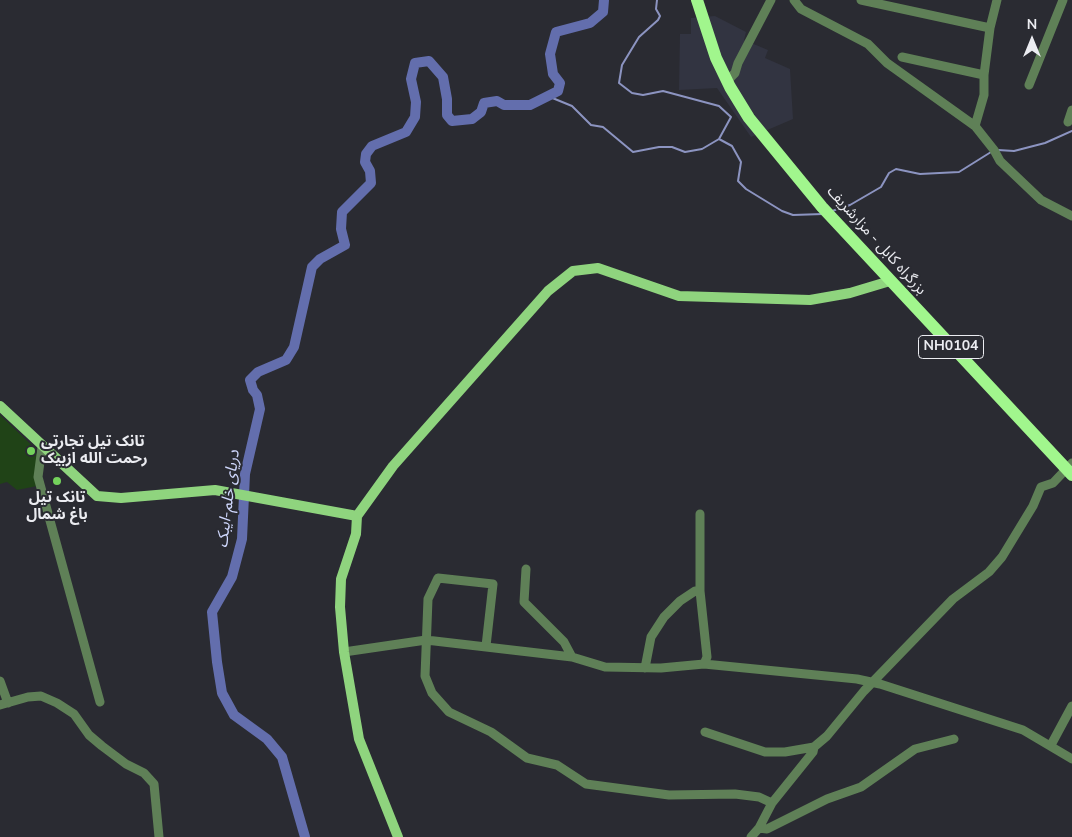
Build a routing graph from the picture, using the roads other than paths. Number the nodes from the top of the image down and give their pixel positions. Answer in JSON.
{"nodes":[{"id":1,"x":697,"y":0,"type":"edge"},
{"id":2,"x":771,"y":0,"type":"edge"},
{"id":3,"x":794,"y":0,"type":"edge"},
{"id":4,"x":861,"y":0,"type":"edge"},
{"id":5,"x":997,"y":0,"type":"edge"},
{"id":6,"x":1063,"y":0,"type":"edge"},
{"id":7,"x":990,"y":28,"type":"junction"},
{"id":8,"x":902,"y":57,"type":"dead end"},
{"id":9,"x":984,"y":75,"type":"junction"},
{"id":10,"x":727,"y":81,"type":"junction"},
{"id":11,"x":1029,"y":85,"type":"dead end"},
{"id":12,"x":1072,"y":110,"type":"edge"},
{"id":13,"x":1068,"y":122,"type":"dead end"},
{"id":14,"x":975,"y":126,"type":"junction"},
{"id":15,"x":1072,"y":216,"type":"edge"},
{"id":16,"x":890,"y":281,"type":"junction"},
{"id":17,"x":0,"y":406,"type":"edge"},
{"id":18,"x":42,"y":447,"type":"junction"},
{"id":19,"x":1070,"y":469,"type":"edge"},
{"id":20,"x":700,"y":514,"type":"dead end"},
{"id":21,"x":357,"y":516,"type":"junction"},
{"id":22,"x":526,"y":569,"type":"dead end"},
{"id":23,"x":700,"y":591,"type":"junction"},
{"id":24,"x":426,"y":640,"type":"junction"},
{"id":25,"x":486,"y":646,"type":"junction"},
{"id":26,"x":344,"y":652,"type":"junction"},
{"id":27,"x":572,"y":657,"type":"junction"},
{"id":28,"x":704,"y":664,"type":"junction"},
{"id":29,"x":646,"y":668,"type":"junction"},
{"id":30,"x":0,"y":681,"type":"edge"},
{"id":31,"x":873,"y":684,"type":"junction"},
{"id":32,"x":100,"y":702,"type":"dead end"},
{"id":33,"x":4,"y":704,"type":"edge"},
{"id":34,"x":1072,"y":706,"type":"edge"},
{"id":35,"x":704,"y":732,"type":"dead end"},
{"id":36,"x":954,"y":739,"type":"dead end"},
{"id":37,"x":1051,"y":745,"type":"junction"},
{"id":38,"x":814,"y":747,"type":"junction"},
{"id":39,"x":1072,"y":759,"type":"edge"},
{"id":40,"x":772,"y":803,"type":"junction"},
{"id":41,"x":759,"y":828,"type":"junction"},
{"id":42,"x":158,"y":837,"type":"edge"},
{"id":43,"x":398,"y":837,"type":"edge"},
{"id":44,"x":751,"y":837,"type":"edge"}],
"edges":[{"from":1,"to":10,"type":"highway","name":"بزرگراه کابل - مزارشریف","number":"NH0104"},
{"from":2,"to":10,"type":"street"},
{"from":3,"to":14,"type":"street"},
{"from":4,"to":7,"type":"street"},
{"from":5,"to":7,"type":"street"},
{"from":6,"to":11,"type":"street"},
{"from":7,"to":9,"type":"street"},
{"from":8,"to":9,"type":"street"},
{"from":9,"to":14,"type":"street"},
{"from":10,"to":16,"type":"highway","name":"بزرگراه کابل - مزارشریف","number":"NH0104"},
{"from":12,"to":13,"type":"street"},
{"from":14,"to":15,"type":"street"},
{"from":16,"to":19,"type":"highway","name":"بزرگراه کابل - مزارشریف","number":"NH0104"},
{"from":16,"to":21,"type":"main road"},
{"from":17,"to":18,"type":"main road"},
{"from":18,"to":21,"type":"main road"},
{"from":18,"to":32,"type":"street"},
{"from":19,"to":31,"type":"street"},
{"from":20,"to":23,"type":"street"},
{"from":21,"to":26,"type":"main road"},
{"from":22,"to":27,"type":"street"},
{"from":23,"to":28,"type":"street"},
{"from":23,"to":29,"type":"street"},
{"from":24,"to":25,"type":"street"},
{"from":24,"to":25,"type":"street"},
{"from":24,"to":26,"type":"street"},
{"from":24,"to":40,"type":"street"},
{"from":25,"to":27,"type":"street"},
{"from":26,"to":43,"type":"main road"},
{"from":27,"to":29,"type":"street"},
{"from":28,"to":29,"type":"street"},
{"from":28,"to":31,"type":"street"},
{"from":30,"to":33,"type":"street"},
{"from":31,"to":37,"type":"street"},
{"from":31,"to":38,"type":"street"},
{"from":33,"to":42,"type":"street"},
{"from":34,"to":37,"type":"street"},
{"from":35,"to":38,"type":"street"},
{"from":36,"to":41,"type":"street"},
{"from":37,"to":39,"type":"street"},
{"from":38,"to":40,"type":"street"},
{"from":40,"to":41,"type":"street"},
{"from":41,"to":44,"type":"street"}]}
